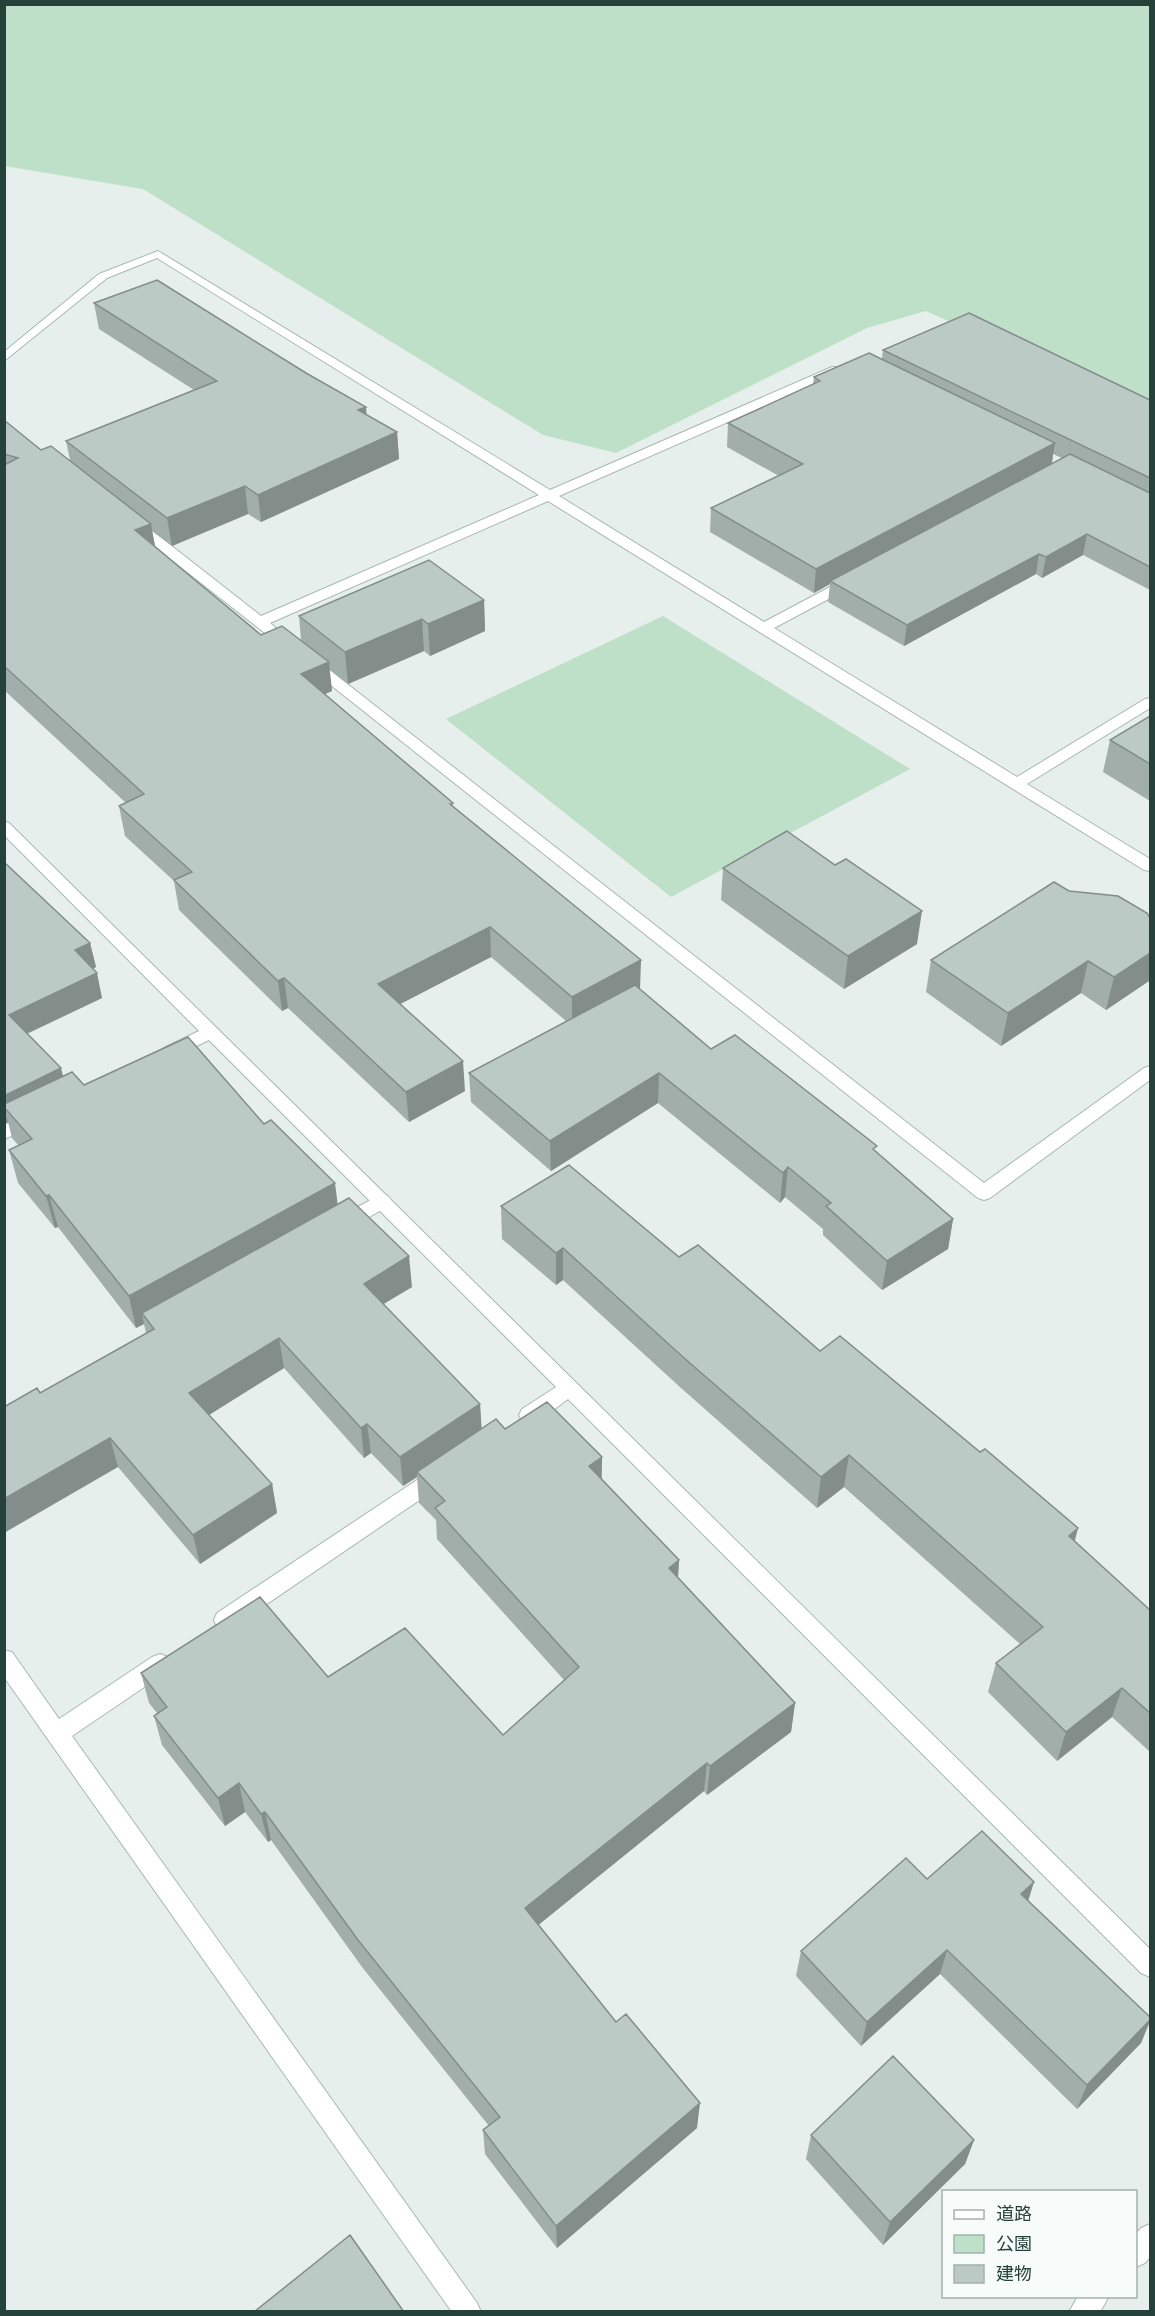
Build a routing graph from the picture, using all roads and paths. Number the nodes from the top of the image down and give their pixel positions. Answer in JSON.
{"nodes":[{"id":1,"x":4,"y":358,"type":"edge"},
{"id":2,"x":853,"y":363,"type":"edge"},
{"id":3,"x":548,"y":495,"type":"junction"},
{"id":4,"x":127,"y":519,"type":"edge"},
{"id":5,"x":857,"y":578,"type":"edge"},
{"id":6,"x":260,"y":622,"type":"junction"},
{"id":7,"x":763,"y":628,"type":"junction"},
{"id":8,"x":1150,"y":702,"type":"edge"},
{"id":9,"x":1017,"y":784,"type":"junction"},
{"id":10,"x":9,"y":837,"type":"edge"},
{"id":11,"x":1150,"y":866,"type":"edge"},
{"id":12,"x":211,"y":1032,"type":"junction"},
{"id":13,"x":160,"y":1057,"type":"edge"},
{"id":14,"x":1150,"y":1072,"type":"edge"},
{"id":15,"x":46,"y":1113,"type":"edge"},
{"id":16,"x":4,"y":1134,"type":"edge"},
{"id":17,"x":382,"y":1202,"type":"junction"},
{"id":18,"x":321,"y":1236,"type":"edge"},
{"id":19,"x":570,"y":1388,"type":"junction"},
{"id":20,"x":511,"y":1428,"type":"edge"},
{"id":21,"x":452,"y":1467,"type":"edge"},
{"id":22,"x":205,"y":1633,"type":"edge"},
{"id":23,"x":176,"y":1653,"type":"edge"},
{"id":24,"x":4,"y":1659,"type":"edge"},
{"id":25,"x":57,"y":1733,"type":"junction"},
{"id":26,"x":1150,"y":1965,"type":"edge"},
{"id":27,"x":1150,"y":2237,"type":"edge"},
{"id":28,"x":1137,"y":2253,"type":"edge"},
{"id":29,"x":1094,"y":2298,"type":"edge"},
{"id":30,"x":468,"y":2312,"type":"edge"},
{"id":31,"x":1082,"y":2312,"type":"edge"}],
"edges":[{"from":1,"to":3,"type":"street"},
{"from":2,"to":3,"type":"street"},
{"from":3,"to":6,"type":"street"},
{"from":3,"to":7,"type":"street"},
{"from":4,"to":6,"type":"street"},
{"from":5,"to":7,"type":"street"},
{"from":6,"to":14,"type":"street"},
{"from":7,"to":9,"type":"street"},
{"from":8,"to":9,"type":"street"},
{"from":9,"to":11,"type":"street"},
{"from":10,"to":12,"type":"street"},
{"from":12,"to":13,"type":"street"},
{"from":12,"to":17,"type":"street"},
{"from":15,"to":16,"type":"street"},
{"from":17,"to":18,"type":"street"},
{"from":17,"to":19,"type":"street"},
{"from":19,"to":20,"type":"street"},
{"from":19,"to":26,"type":"street"},
{"from":21,"to":22,"type":"street"},
{"from":23,"to":25,"type":"street"},
{"from":24,"to":25,"type":"street"},
{"from":25,"to":30,"type":"street"},
{"from":27,"to":28,"type":"street"},
{"from":29,"to":31,"type":"street"}]}
